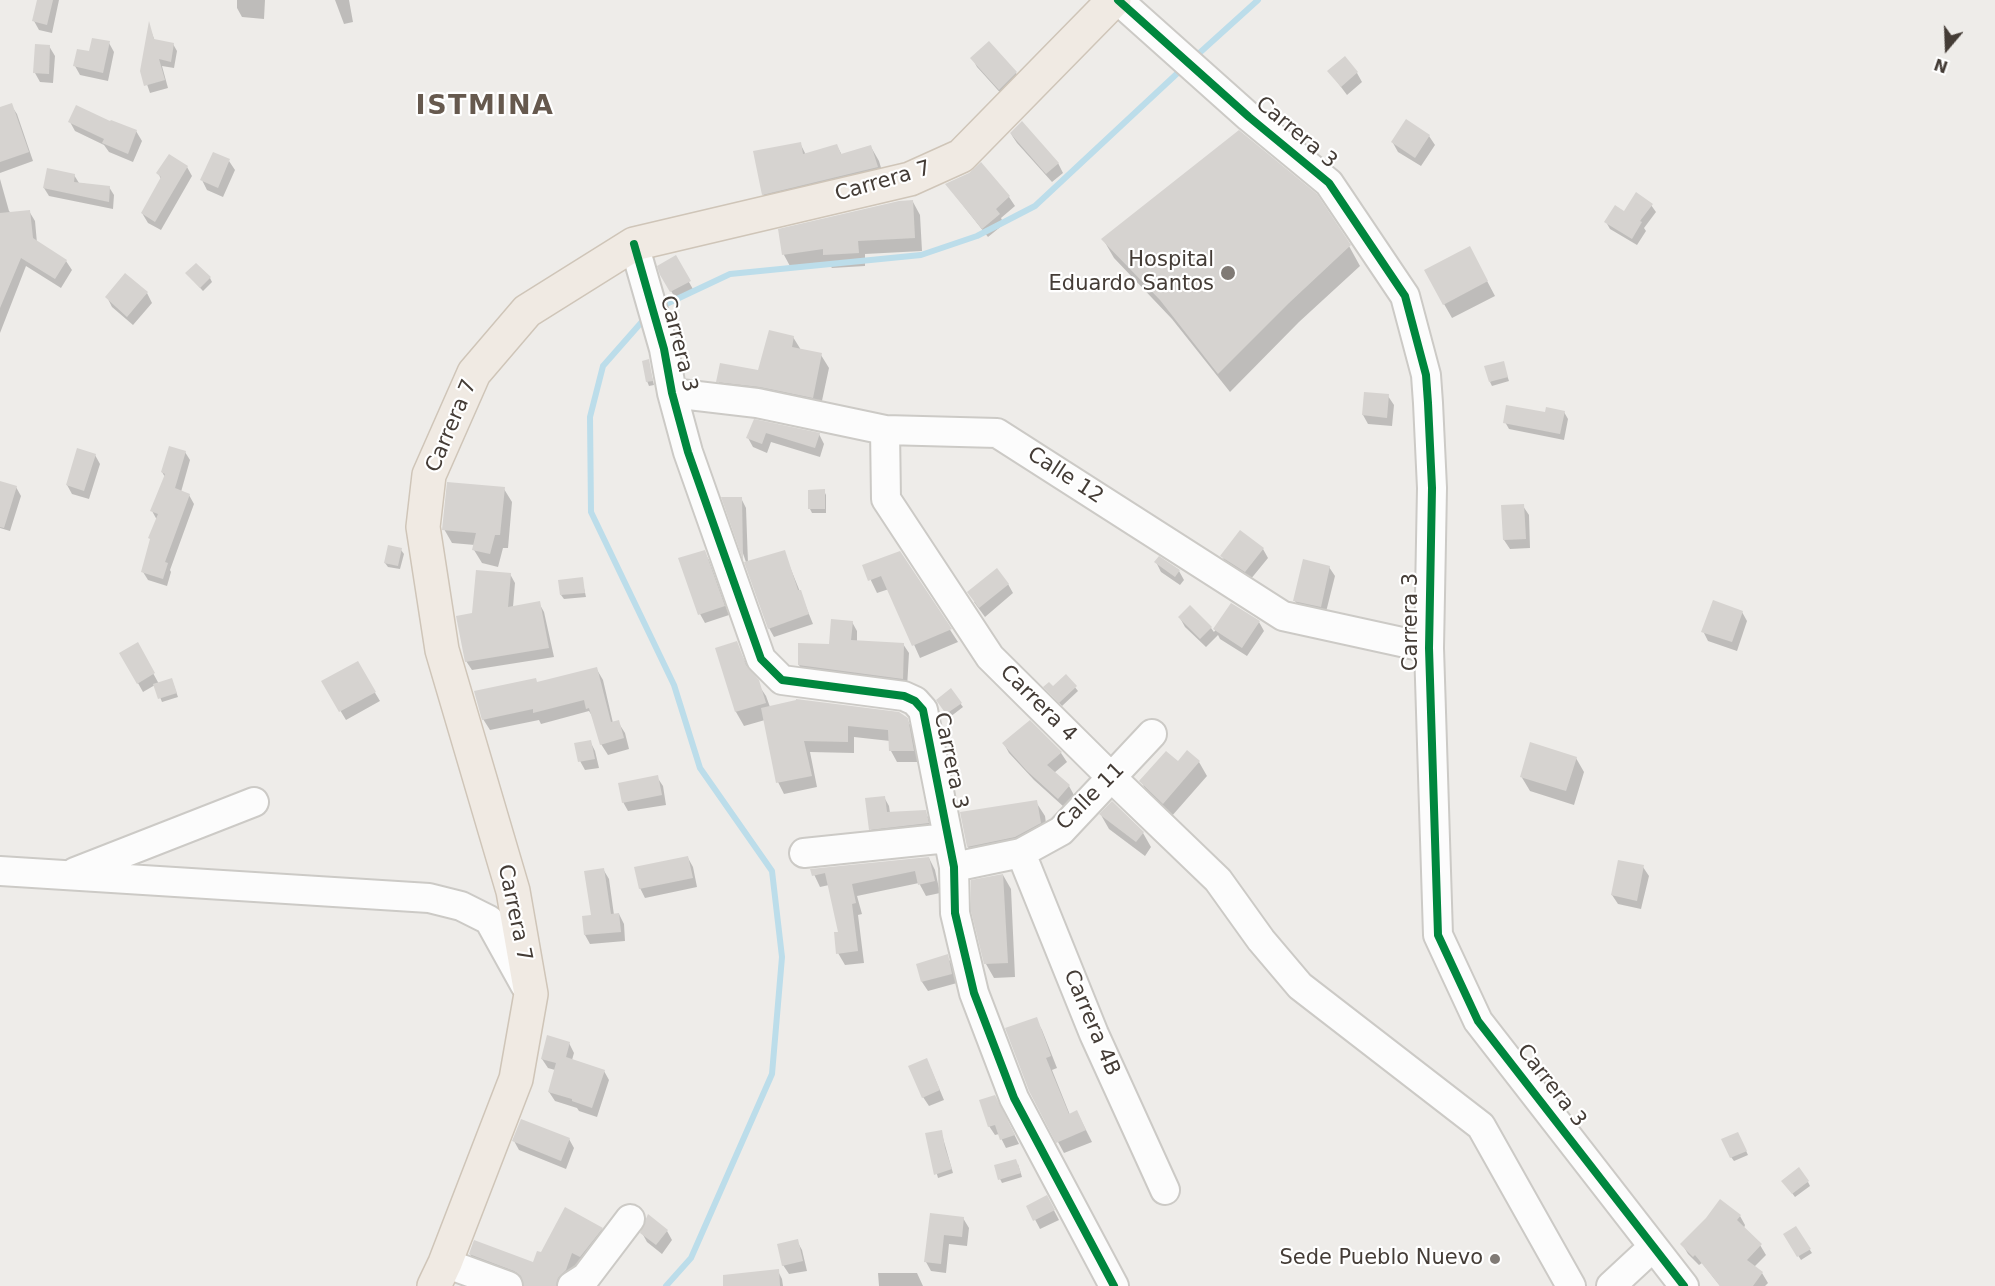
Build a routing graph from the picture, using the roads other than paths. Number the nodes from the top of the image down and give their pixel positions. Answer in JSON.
{"nodes":[{"id":1,"x":1116,"y":0,"type":"edge"},
{"id":2,"x":634,"y":244,"type":"junction"},
{"id":3,"x":672,"y":393,"type":"junction"},
{"id":4,"x":885,"y":430,"type":"junction"},
{"id":5,"x":1429,"y":648,"type":"junction"},
{"id":6,"x":1152,"y":734,"type":"dead end"},
{"id":7,"x":1111,"y":777,"type":"junction"},
{"id":8,"x":254,"y":802,"type":"dead end"},
{"id":9,"x":948,"y":838,"type":"junction"},
{"id":10,"x":804,"y":853,"type":"dead end"},
{"id":11,"x":1021,"y":854,"type":"junction"},
{"id":12,"x":954,"y":867,"type":"junction"},
{"id":13,"x":0,"y":871,"type":"edge"},
{"id":14,"x":68,"y":875,"type":"junction"},
{"id":15,"x":531,"y":994,"type":"junction"},
{"id":16,"x":1165,"y":1190,"type":"dead end"},
{"id":17,"x":630,"y":1219,"type":"dead end"},
{"id":18,"x":1653,"y":1247,"type":"junction"},
{"id":19,"x":439,"y":1275,"type":"edge"},
{"id":20,"x":508,"y":1286,"type":"edge"},
{"id":21,"x":572,"y":1286,"type":"edge"},
{"id":22,"x":1114,"y":1286,"type":"edge"},
{"id":23,"x":1571,"y":1286,"type":"edge"},
{"id":24,"x":1611,"y":1286,"type":"edge"},
{"id":25,"x":1684,"y":1286,"type":"edge"}],
"edges":[{"from":1,"to":2,"type":"main road","name":"Carrera 7"},
{"from":1,"to":5,"type":"street","name":"Carrera 3"},
{"from":2,"to":3,"type":"street","name":"Carrera 3"},
{"from":2,"to":15,"type":"main road","name":"Carrera 7"},
{"from":3,"to":4,"type":"street","name":"Calle 12"},
{"from":3,"to":9,"type":"street","name":"Carrera 3"},
{"from":4,"to":5,"type":"street","name":"Calle 12"},
{"from":4,"to":7,"type":"street","name":"Carrera 4"},
{"from":5,"to":18,"type":"street","name":"Carrera 3"},
{"from":6,"to":7,"type":"street","name":"Calle 11"},
{"from":7,"to":11,"type":"street","name":"Calle 11"},
{"from":7,"to":23,"type":"street","name":"Carrera 4"},
{"from":8,"to":14,"type":"street"},
{"from":9,"to":10,"type":"street"},
{"from":9,"to":12,"type":"street","name":"Carrera 3"},
{"from":11,"to":12,"type":"street","name":"Calle 11"},
{"from":11,"to":16,"type":"street","name":"Carrera 4B"},
{"from":12,"to":22,"type":"street","name":"Carrera 3"},
{"from":13,"to":14,"type":"street"},
{"from":14,"to":15,"type":"street"},
{"from":15,"to":19,"type":"main road","name":"Carrera 7"},
{"from":17,"to":21,"type":"street"},
{"from":18,"to":24,"type":"street"},
{"from":18,"to":25,"type":"street","name":"Carrera 3"},
{"from":19,"to":20,"type":"street"}]}
